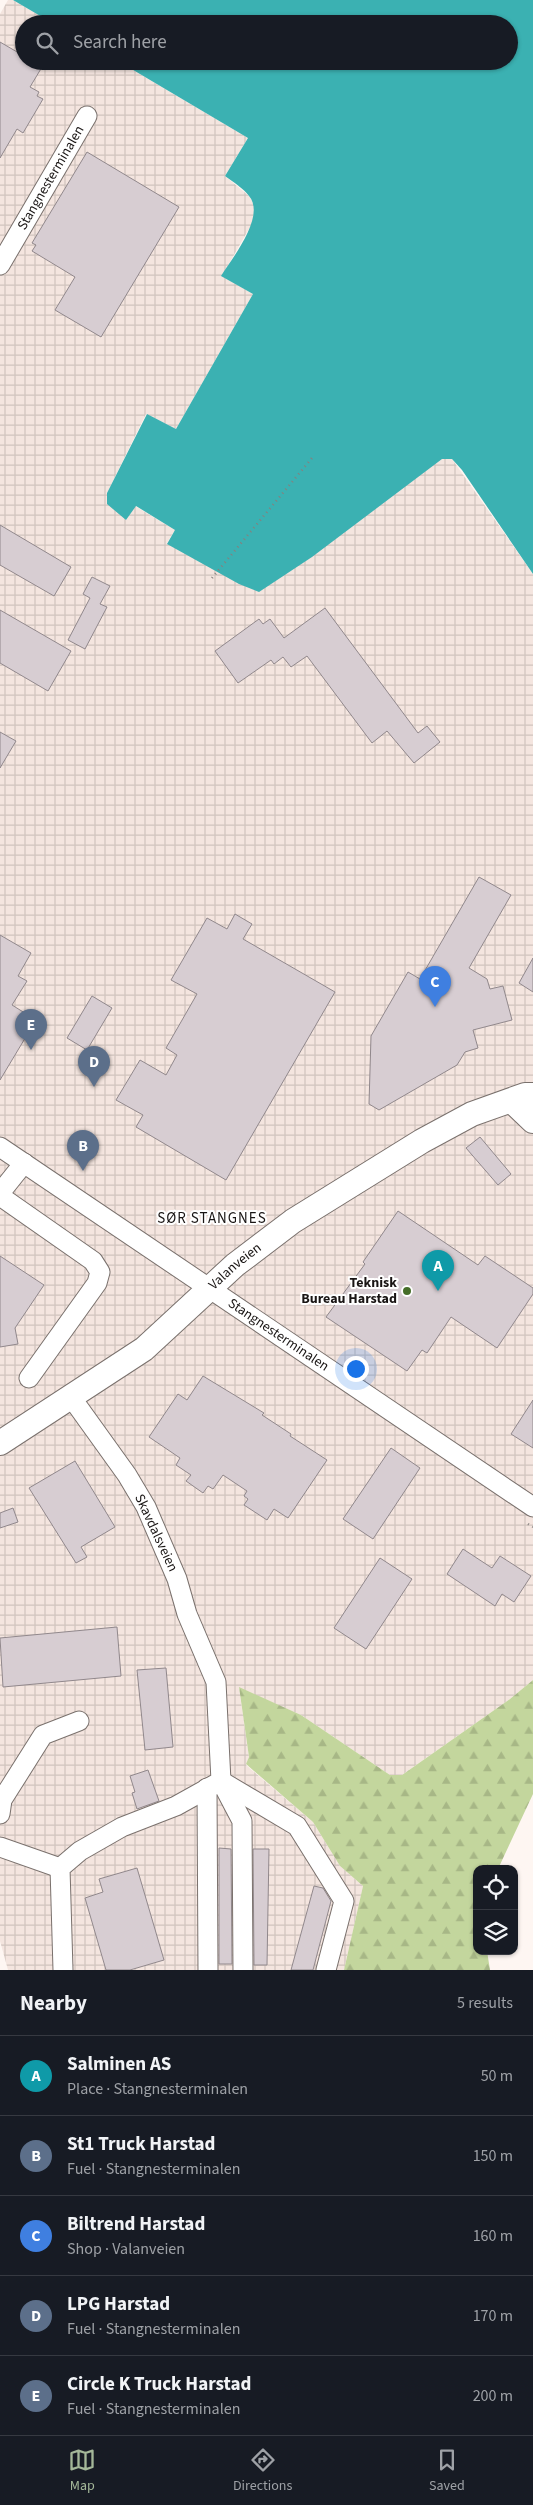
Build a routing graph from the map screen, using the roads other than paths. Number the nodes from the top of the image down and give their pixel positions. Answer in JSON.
{"nodes":[{"id":1,"x":87,"y":116,"type":"dead end"},
{"id":2,"x":0,"y":264,"type":"edge"},
{"id":3,"x":523,"y":1098,"type":"edge"},
{"id":4,"x":533,"y":1121,"type":"edge"},
{"id":5,"x":0,"y":1147,"type":"edge"},
{"id":6,"x":24,"y":1163,"type":"junction"},
{"id":7,"x":0,"y":1195,"type":"edge"},
{"id":8,"x":209,"y":1289,"type":"junction"},
{"id":9,"x":29,"y":1378,"type":"dead end"},
{"id":10,"x":71,"y":1397,"type":"junction"},
{"id":11,"x":0,"y":1443,"type":"edge"},
{"id":12,"x":533,"y":1507,"type":"edge"},
{"id":13,"x":79,"y":1721,"type":"dead end"},
{"id":14,"x":214,"y":1785,"type":"junction"},
{"id":15,"x":0,"y":1814,"type":"edge"},
{"id":16,"x":0,"y":1847,"type":"edge"},
{"id":17,"x":60,"y":1868,"type":"junction"},
{"id":18,"x":63,"y":1970,"type":"edge"},
{"id":19,"x":208,"y":1970,"type":"edge"},
{"id":20,"x":243,"y":1970,"type":"edge"},
{"id":21,"x":326,"y":1970,"type":"edge"}],
"edges":[{"from":1,"to":2,"type":"street","name":"Stangnesterminalen"},
{"from":3,"to":4,"type":"main road"},
{"from":3,"to":8,"type":"main road","name":"Valanveien"},
{"from":5,"to":6,"type":"street","name":"Stangnesterminalen"},
{"from":6,"to":7,"type":"street"},
{"from":6,"to":8,"type":"street","name":"Stangnesterminalen"},
{"from":7,"to":9,"type":"street"},
{"from":8,"to":10,"type":"main road","name":"Valanveien"},
{"from":8,"to":12,"type":"street","name":"Stangnesterminalen"},
{"from":10,"to":11,"type":"main road","name":"Valanveien"},
{"from":10,"to":14,"type":"street","name":"Skavdalsveien"},
{"from":13,"to":15,"type":"street"},
{"from":14,"to":17,"type":"street"},
{"from":14,"to":19,"type":"street"},
{"from":14,"to":20,"type":"street"},
{"from":14,"to":21,"type":"street"},
{"from":16,"to":17,"type":"street"},
{"from":17,"to":18,"type":"street"}]}
